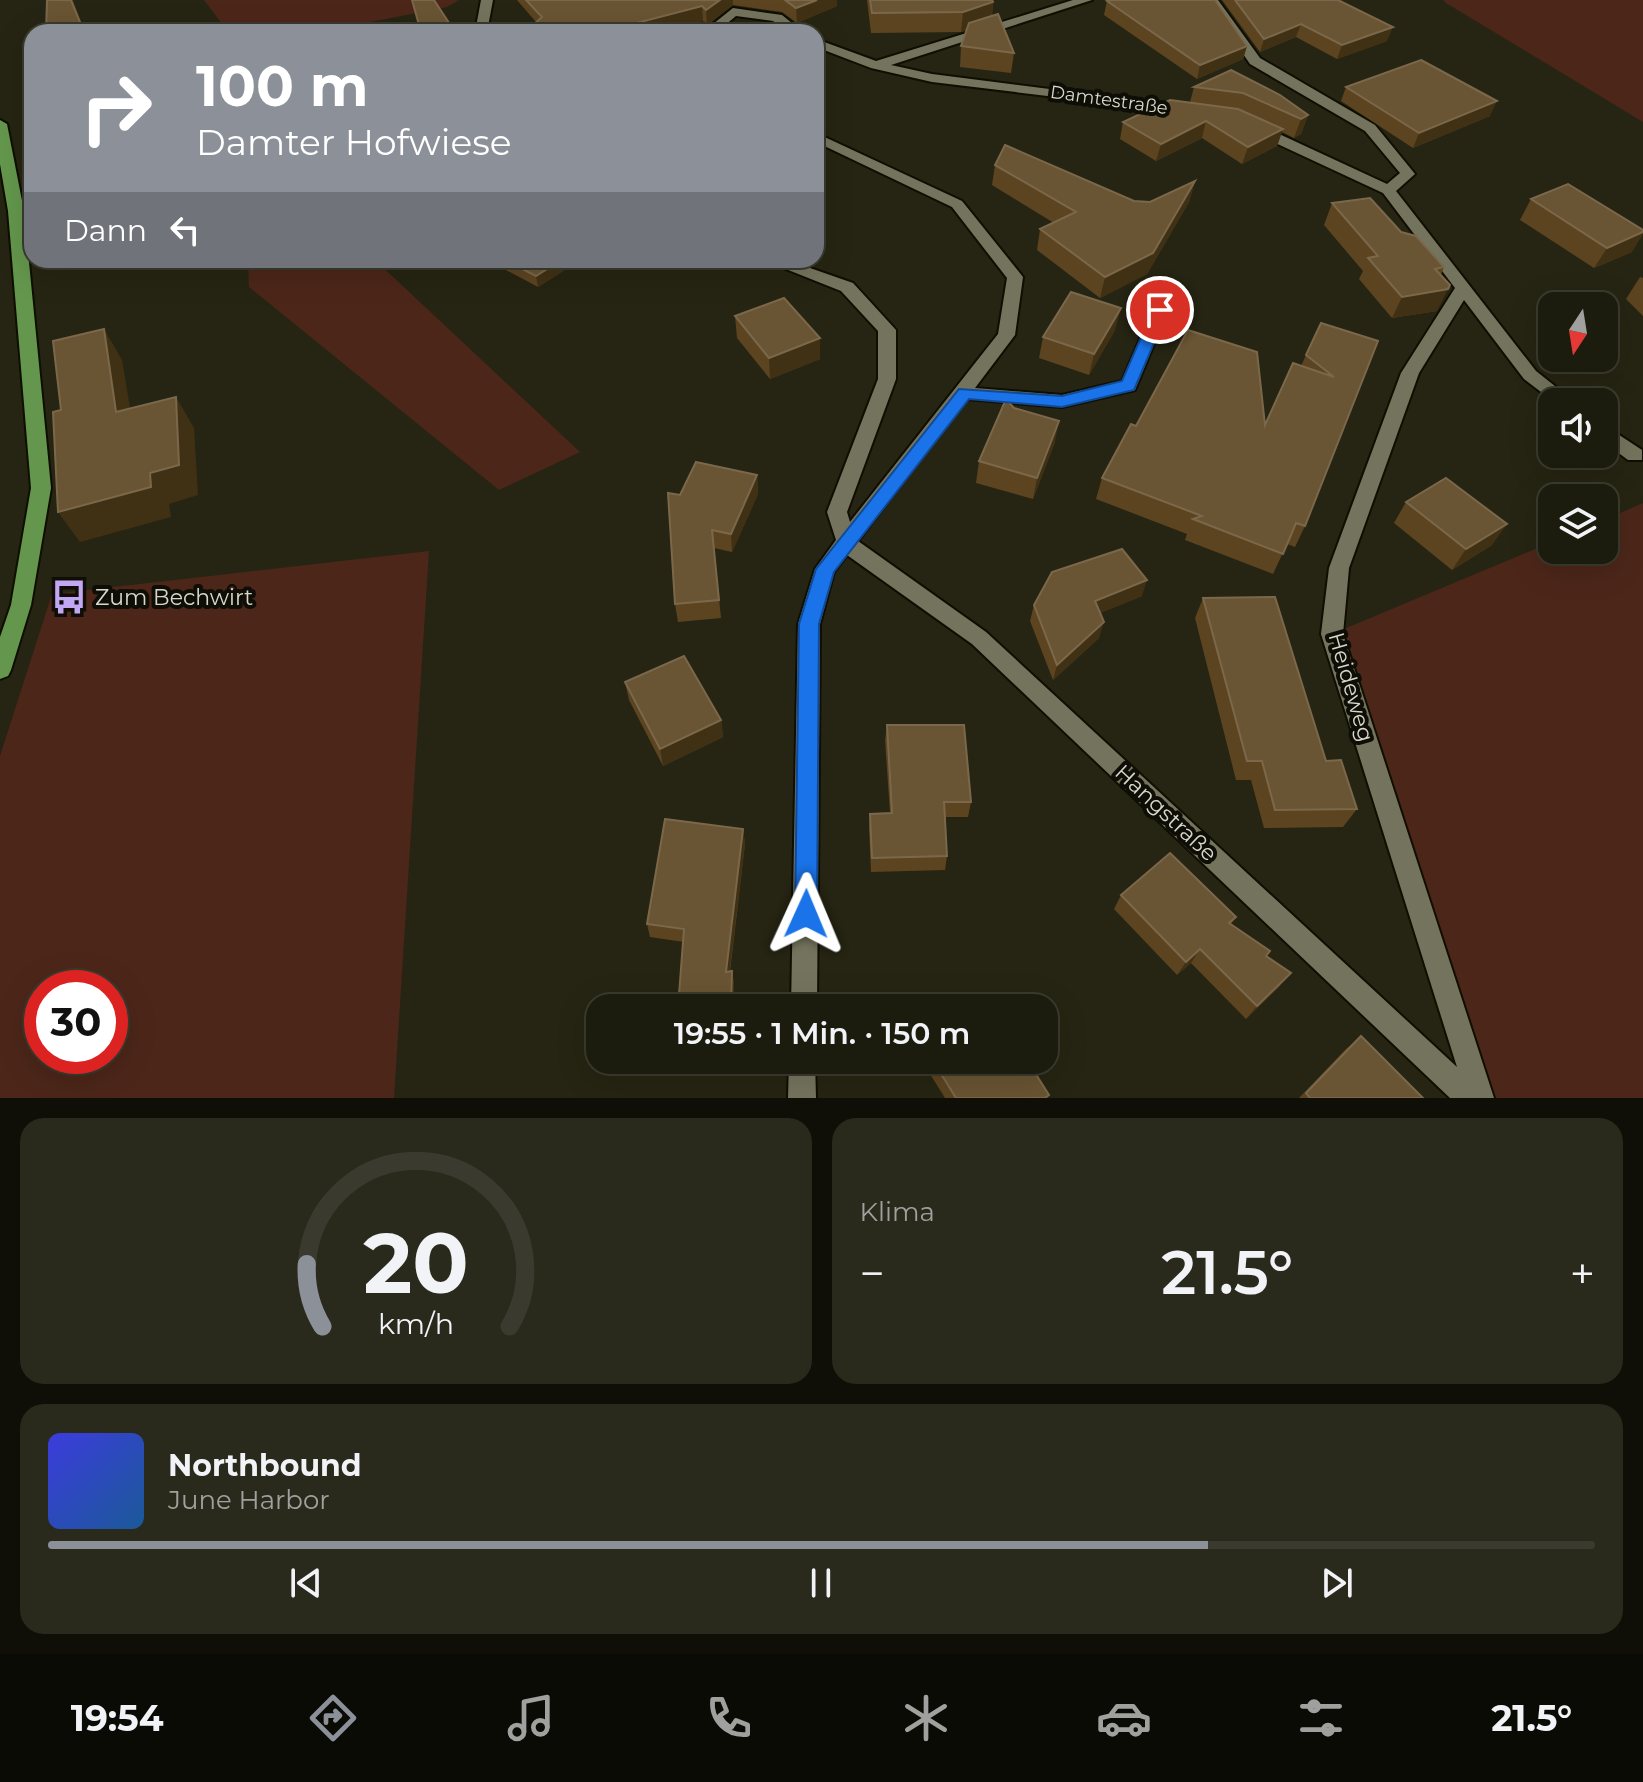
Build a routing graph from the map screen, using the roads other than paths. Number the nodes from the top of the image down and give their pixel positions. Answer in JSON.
{"nodes":[{"id":1,"x":487,"y":0,"type":"edge"},
{"id":2,"x":719,"y":0,"type":"edge"},
{"id":3,"x":1086,"y":0,"type":"edge"},
{"id":4,"x":1212,"y":0,"type":"edge"},
{"id":5,"x":733,"y":12,"type":"junction"},
{"id":6,"x":482,"y":24,"type":"edge"},
{"id":7,"x":719,"y":24,"type":"edge"},
{"id":8,"x":786,"y":24,"type":"edge"},
{"id":9,"x":824,"y":46,"type":"edge"},
{"id":10,"x":876,"y":65,"type":"junction"},
{"id":11,"x":1194,"y":112,"type":"edge"},
{"id":12,"x":1237,"y":119,"type":"edge"},
{"id":13,"x":0,"y":124,"type":"edge"},
{"id":14,"x":824,"y":141,"type":"edge"},
{"id":15,"x":1388,"y":190,"type":"junction"},
{"id":16,"x":794,"y":268,"type":"edge"},
{"id":17,"x":1464,"y":287,"type":"junction"},
{"id":18,"x":1160,"y":310,"type":"dead end"},
{"id":19,"x":1547,"y":388,"type":"edge"},
{"id":20,"x":964,"y":393,"type":"junction"},
{"id":21,"x":1618,"y":442,"type":"edge"},
{"id":22,"x":1635,"y":455,"type":"dead end"},
{"id":23,"x":847,"y":544,"type":"junction"},
{"id":24,"x":0,"y":670,"type":"edge"},
{"id":25,"x":804,"y":994,"type":"edge"},
{"id":26,"x":802,"y":1074,"type":"edge"},
{"id":27,"x":802,"y":1098,"type":"edge"},
{"id":28,"x":1470,"y":1098,"type":"edge"},
{"id":29,"x":1480,"y":1098,"type":"edge"}],
"edges":[{"from":1,"to":6,"type":"street"},
{"from":2,"to":5,"type":"street"},
{"from":3,"to":10,"type":"street"},
{"from":4,"to":15,"type":"street"},
{"from":5,"to":7,"type":"street"},
{"from":5,"to":8,"type":"street"},
{"from":9,"to":10,"type":"street","name":"Damtestraße"},
{"from":10,"to":11,"type":"street","name":"Damtestraße"},
{"from":12,"to":15,"type":"street"},
{"from":13,"to":24,"type":"main road"},
{"from":14,"to":20,"type":"street"},
{"from":15,"to":17,"type":"street"},
{"from":16,"to":23,"type":"street"},
{"from":17,"to":19,"type":"street"},
{"from":17,"to":29,"type":"street","name":"Heideweg"},
{"from":18,"to":20,"type":"street"},
{"from":20,"to":23,"type":"street"},
{"from":21,"to":22,"type":"street"},
{"from":23,"to":25,"type":"street"},
{"from":23,"to":28,"type":"street","name":"Hangstraße"},
{"from":26,"to":27,"type":"street"}]}
